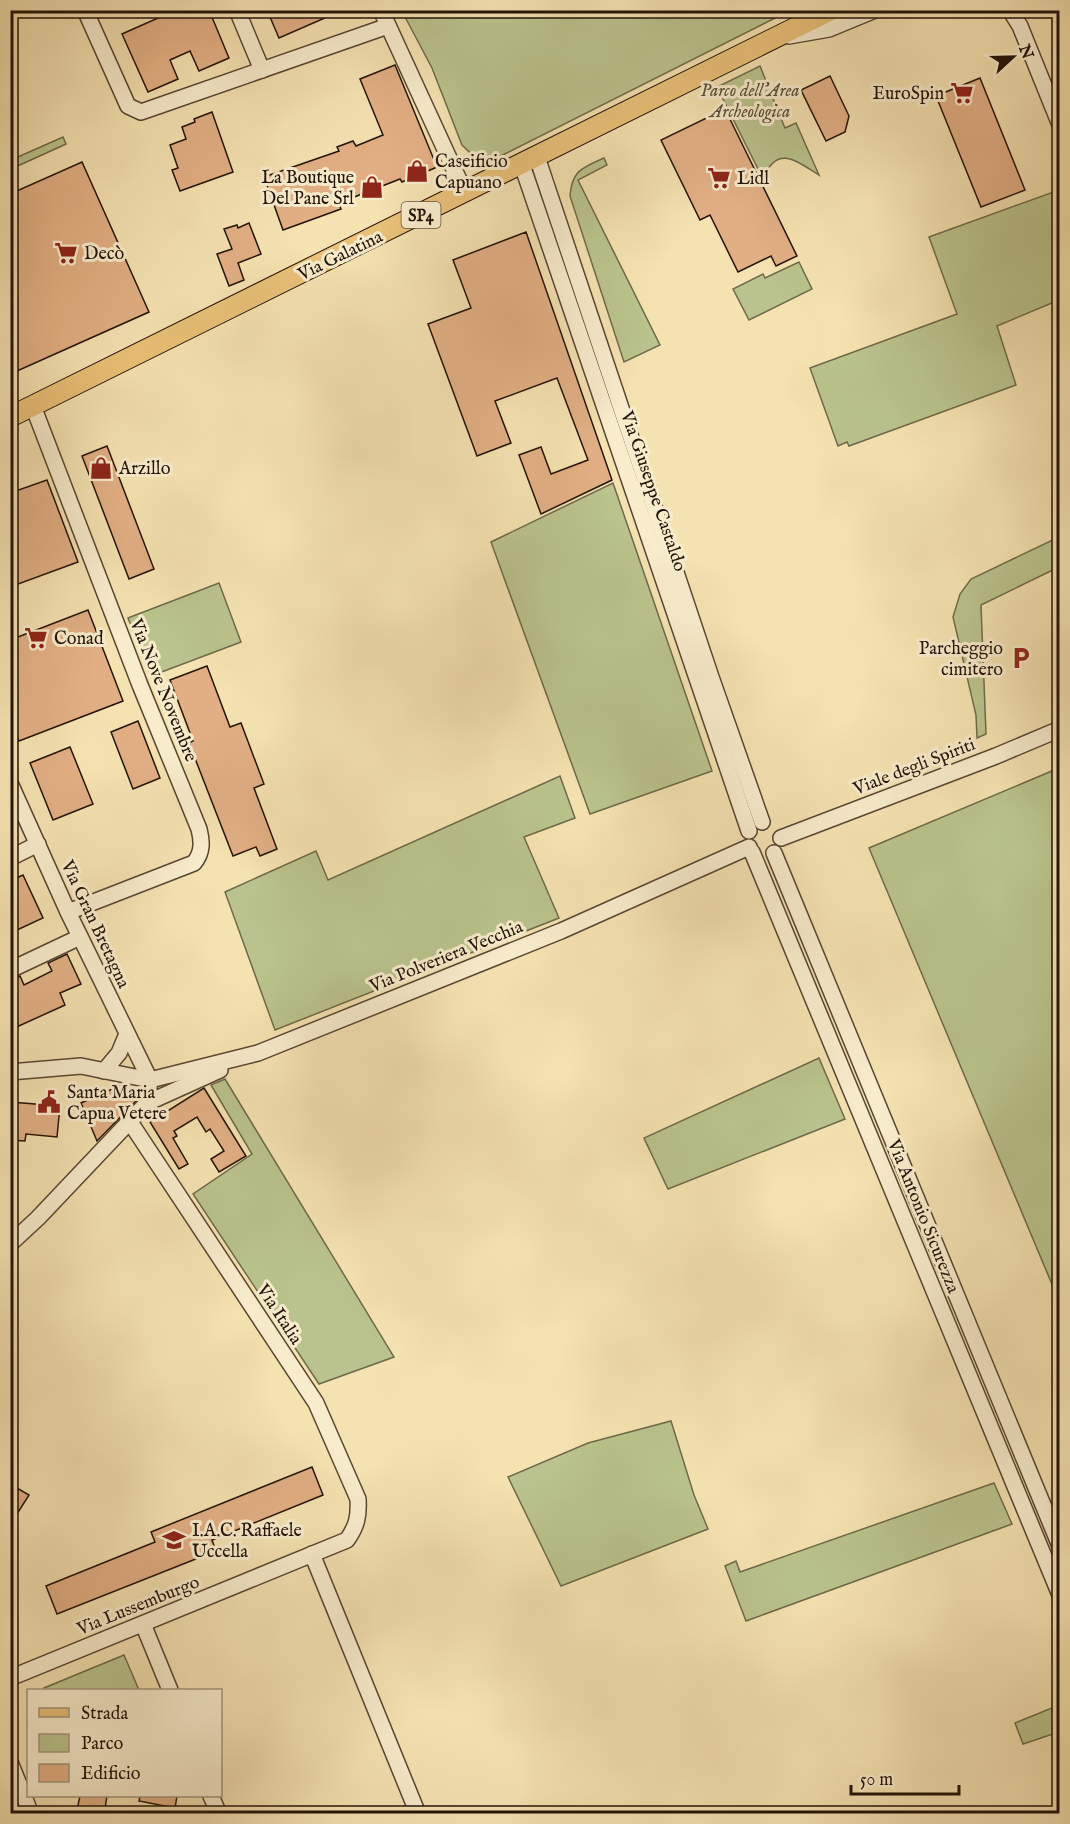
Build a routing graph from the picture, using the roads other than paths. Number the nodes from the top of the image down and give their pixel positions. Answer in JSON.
{"nodes":[{"id":1,"x":85,"y":10,"type":"edge"},
{"id":2,"x":237,"y":10,"type":"edge"},
{"id":3,"x":381,"y":10,"type":"edge"},
{"id":4,"x":831,"y":10,"type":"edge"},
{"id":5,"x":875,"y":10,"type":"edge"},
{"id":6,"x":1010,"y":10,"type":"edge"},
{"id":7,"x":387,"y":26,"type":"junction"},
{"id":8,"x":775,"y":38,"type":"junction"},
{"id":9,"x":262,"y":70,"type":"junction"},
{"id":10,"x":1059,"y":125,"type":"edge"},
{"id":11,"x":530,"y":161,"type":"junction"},
{"id":12,"x":465,"y":193,"type":"junction"},
{"id":13,"x":33,"y":406,"type":"junction"},
{"id":14,"x":10,"y":417,"type":"edge"},
{"id":15,"x":1059,"y":729,"type":"edge"},
{"id":16,"x":10,"y":783,"type":"edge"},
{"id":17,"x":762,"y":822,"type":"junction"},
{"id":18,"x":748,"y":831,"type":"junction"},
{"id":19,"x":781,"y":838,"type":"junction"},
{"id":20,"x":38,"y":844,"type":"junction"},
{"id":21,"x":750,"y":849,"type":"junction"},
{"id":22,"x":774,"y":853,"type":"junction"},
{"id":23,"x":10,"y":858,"type":"edge"},
{"id":24,"x":68,"y":912,"type":"junction"},
{"id":25,"x":80,"y":937,"type":"junction"},
{"id":26,"x":10,"y":970,"type":"edge"},
{"id":27,"x":127,"y":1034,"type":"junction"},
{"id":28,"x":258,"y":1053,"type":"junction"},
{"id":29,"x":104,"y":1071,"type":"junction"},
{"id":30,"x":10,"y":1072,"type":"edge"},
{"id":31,"x":150,"y":1080,"type":"junction"},
{"id":32,"x":147,"y":1103,"type":"junction"},
{"id":33,"x":130,"y":1122,"type":"junction"},
{"id":34,"x":10,"y":1244,"type":"edge"},
{"id":35,"x":347,"y":1540,"type":"joint"},
{"id":36,"x":1059,"y":1546,"type":"edge"},
{"id":37,"x":312,"y":1554,"type":"junction"},
{"id":38,"x":1059,"y":1595,"type":"edge"},
{"id":39,"x":143,"y":1624,"type":"junction"},
{"id":40,"x":10,"y":1678,"type":"edge"},
{"id":41,"x":170,"y":1689,"type":"edge"},
{"id":42,"x":10,"y":1762,"type":"edge"},
{"id":43,"x":212,"y":1797,"type":"edge"},
{"id":44,"x":31,"y":1814,"type":"edge"},
{"id":45,"x":219,"y":1814,"type":"edge"},
{"id":46,"x":418,"y":1814,"type":"edge"}],
"edges":[{"from":1,"to":9,"type":"street"},
{"from":2,"to":9,"type":"street"},
{"from":3,"to":7,"type":"street"},
{"from":4,"to":8,"type":"main road","name":"Via Galatina","number":"SP4"},
{"from":5,"to":8,"type":"street"},
{"from":6,"to":10,"type":"street"},
{"from":7,"to":9,"type":"street"},
{"from":7,"to":12,"type":"street"},
{"from":8,"to":11,"type":"main road","name":"Via Galatina","number":"SP4"},
{"from":11,"to":12,"type":"main road","name":"Via Galatina","number":"SP4"},
{"from":11,"to":17,"type":"street","name":"Via Giuseppe Castaldo"},
{"from":11,"to":18,"type":"street","name":"Via Giuseppe Castaldo"},
{"from":12,"to":13,"type":"main road","name":"Via Galatina","number":"SP4"},
{"from":13,"to":14,"type":"main road","name":"Via Galatina","number":"SP4"},
{"from":13,"to":24,"type":"street","name":"Via Nove Novembre"},
{"from":15,"to":19,"type":"street","name":"Viale degli Spiriti"},
{"from":16,"to":20,"type":"street","name":"Via Gran Bretagna"},
{"from":17,"to":18,"type":"street"},
{"from":17,"to":19,"type":"street"},
{"from":18,"to":21,"type":"street"},
{"from":19,"to":22,"type":"street"},
{"from":20,"to":23,"type":"street"},
{"from":20,"to":24,"type":"street","name":"Via Gran Bretagna"},
{"from":21,"to":22,"type":"street"},
{"from":21,"to":28,"type":"street","name":"Via Polveriera Vecchia"},
{"from":21,"to":38,"type":"street","name":"Via Antonio Sicurezza"},
{"from":22,"to":36,"type":"street","name":"Via Antonio Sicurezza"},
{"from":24,"to":25,"type":"street","name":"Via Gran Bretagna"},
{"from":25,"to":26,"type":"street"},
{"from":25,"to":27,"type":"street","name":"Via Gran Bretagna"},
{"from":27,"to":29,"type":"street"},
{"from":27,"to":31,"type":"street","name":"Via Gran Bretagna"},
{"from":28,"to":31,"type":"street","name":"Via Polveriera Vecchia"},
{"from":28,"to":32,"type":"street"},
{"from":29,"to":30,"type":"street"},
{"from":29,"to":31,"type":"street"},
{"from":31,"to":32,"type":"street"},
{"from":32,"to":33,"type":"street"},
{"from":33,"to":34,"type":"street"},
{"from":33,"to":35,"type":"street","name":"Via Italia"},
{"from":35,"to":37,"type":"street","name":"Via Lussemburgo"},
{"from":37,"to":39,"type":"street","name":"Via Lussemburgo"},
{"from":37,"to":46,"type":"street"},
{"from":39,"to":40,"type":"street","name":"Via Lussemburgo"},
{"from":39,"to":41,"type":"street"},
{"from":42,"to":44,"type":"street"},
{"from":43,"to":45,"type":"street"}]}
